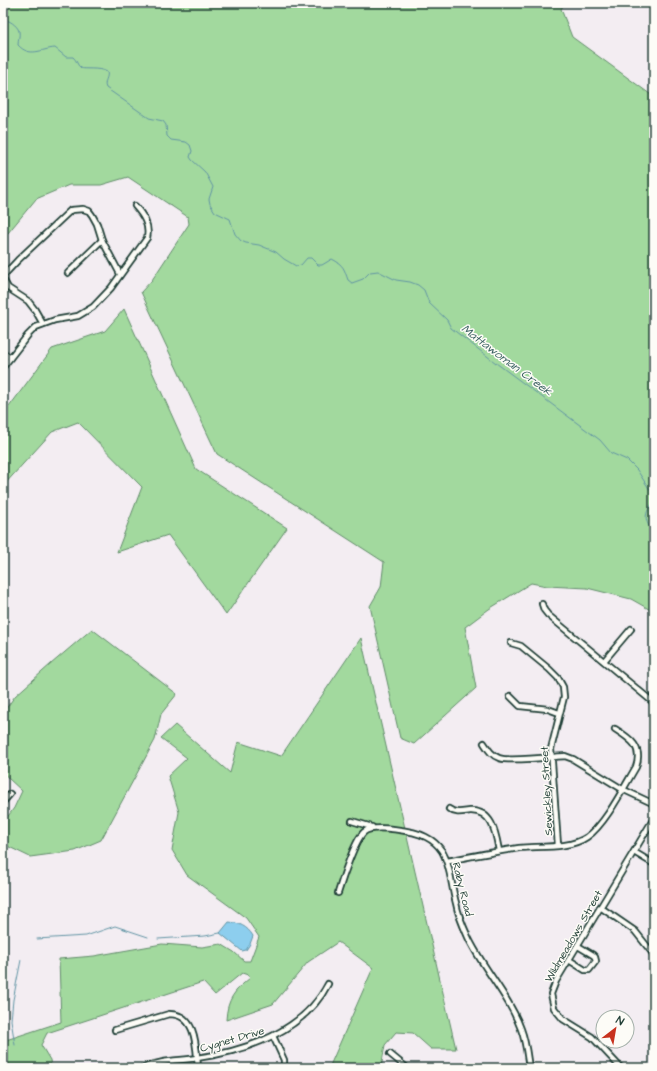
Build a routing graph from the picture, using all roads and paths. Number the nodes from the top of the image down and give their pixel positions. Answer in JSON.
{"nodes":[{"id":1,"x":134,"y":206,"type":"dead end"},
{"id":2,"x":102,"y":240,"type":"junction"},
{"id":3,"x":68,"y":273,"type":"dead end"},
{"id":4,"x":120,"y":274,"type":"junction"},
{"id":5,"x":3,"y":279,"type":"edge"},
{"id":6,"x":43,"y":324,"type":"junction"},
{"id":7,"x":3,"y":352,"type":"edge"},
{"id":8,"x":10,"y":358,"type":"junction"},
{"id":9,"x":3,"y":367,"type":"edge"},
{"id":10,"x":542,"y":604,"type":"dead end"},
{"id":11,"x":631,"y":629,"type":"dead end"},
{"id":12,"x":511,"y":643,"type":"dead end"},
{"id":13,"x":604,"y":661,"type":"junction"},
{"id":14,"x":510,"y":696,"type":"dead end"},
{"id":15,"x":653,"y":700,"type":"edge"},
{"id":16,"x":559,"y":713,"type":"junction"},
{"id":17,"x":615,"y":729,"type":"dead end"},
{"id":18,"x":484,"y":743,"type":"dead end"},
{"id":19,"x":552,"y":757,"type":"junction"},
{"id":20,"x":622,"y":789,"type":"junction"},
{"id":21,"x":10,"y":794,"type":"dead end"},
{"id":22,"x":3,"y":802,"type":"edge"},
{"id":23,"x":654,"y":804,"type":"edge"},
{"id":24,"x":449,"y":809,"type":"dead end"},
{"id":25,"x":654,"y":818,"type":"edge"},
{"id":26,"x":352,"y":821,"type":"dead end"},
{"id":27,"x":376,"y":828,"type":"junction"},
{"id":28,"x":558,"y":845,"type":"junction"},
{"id":29,"x":499,"y":851,"type":"junction"},
{"id":30,"x":634,"y":852,"type":"junction"},
{"id":31,"x":447,"y":861,"type":"junction"},
{"id":32,"x":654,"y":864,"type":"edge"},
{"id":33,"x":338,"y":893,"type":"dead end"},
{"id":34,"x":600,"y":907,"type":"junction"},
{"id":35,"x":578,"y":946,"type":"junction"},
{"id":36,"x":654,"y":955,"type":"edge"},
{"id":37,"x":569,"y":960,"type":"junction"},
{"id":38,"x":328,"y":984,"type":"dead end"},
{"id":39,"x":115,"y":1030,"type":"dead end"},
{"id":40,"x":273,"y":1036,"type":"junction"},
{"id":41,"x":390,"y":1054,"type":"dead end"},
{"id":42,"x":197,"y":1058,"type":"junction"},
{"id":43,"x":143,"y":1068,"type":"edge"},
{"id":44,"x":198,"y":1068,"type":"edge"},
{"id":45,"x":284,"y":1068,"type":"edge"},
{"id":46,"x":407,"y":1068,"type":"edge"},
{"id":47,"x":529,"y":1068,"type":"edge"},
{"id":48,"x":621,"y":1068,"type":"edge"}],
"edges":[{"from":1,"to":4,"type":"street"},
{"from":2,"to":3,"type":"street"},
{"from":2,"to":4,"type":"street"},
{"from":2,"to":5,"type":"street"},
{"from":4,"to":6,"type":"street"},
{"from":5,"to":6,"type":"street"},
{"from":6,"to":8,"type":"street"},
{"from":7,"to":8,"type":"street"},
{"from":8,"to":9,"type":"street"},
{"from":10,"to":13,"type":"street"},
{"from":11,"to":13,"type":"street"},
{"from":12,"to":16,"type":"street","name":"Sewickley Street"},
{"from":13,"to":15,"type":"street"},
{"from":14,"to":16,"type":"street"},
{"from":16,"to":19,"type":"street","name":"Sewickley Street"},
{"from":17,"to":20,"type":"street"},
{"from":18,"to":19,"type":"street"},
{"from":19,"to":20,"type":"street"},
{"from":19,"to":28,"type":"street","name":"Sewickley Street"},
{"from":20,"to":23,"type":"street"},
{"from":20,"to":28,"type":"street"},
{"from":21,"to":22,"type":"street"},
{"from":24,"to":29,"type":"street"},
{"from":25,"to":30,"type":"street","name":"Wildmeadows Street"},
{"from":26,"to":27,"type":"street","name":"Raby Road"},
{"from":27,"to":31,"type":"street","name":"Raby Road"},
{"from":27,"to":33,"type":"street"},
{"from":28,"to":29,"type":"street"},
{"from":29,"to":31,"type":"street"},
{"from":30,"to":32,"type":"street"},
{"from":30,"to":34,"type":"street","name":"Wildmeadows Street"},
{"from":31,"to":47,"type":"street","name":"Raby Road"},
{"from":34,"to":35,"type":"street","name":"Wildmeadows Street"},
{"from":34,"to":36,"type":"street"},
{"from":35,"to":37,"type":"street","name":"Wildmeadows Street"},
{"from":35,"to":37,"type":"street"},
{"from":37,"to":48,"type":"street","name":"Wildmeadows Street"},
{"from":38,"to":40,"type":"street","name":"Cygnet Drive"},
{"from":39,"to":42,"type":"street"},
{"from":40,"to":42,"type":"street","name":"Cygnet Drive"},
{"from":40,"to":45,"type":"street"},
{"from":41,"to":46,"type":"street"},
{"from":42,"to":43,"type":"street","name":"Cygnet Drive"},
{"from":42,"to":44,"type":"street"}]}
